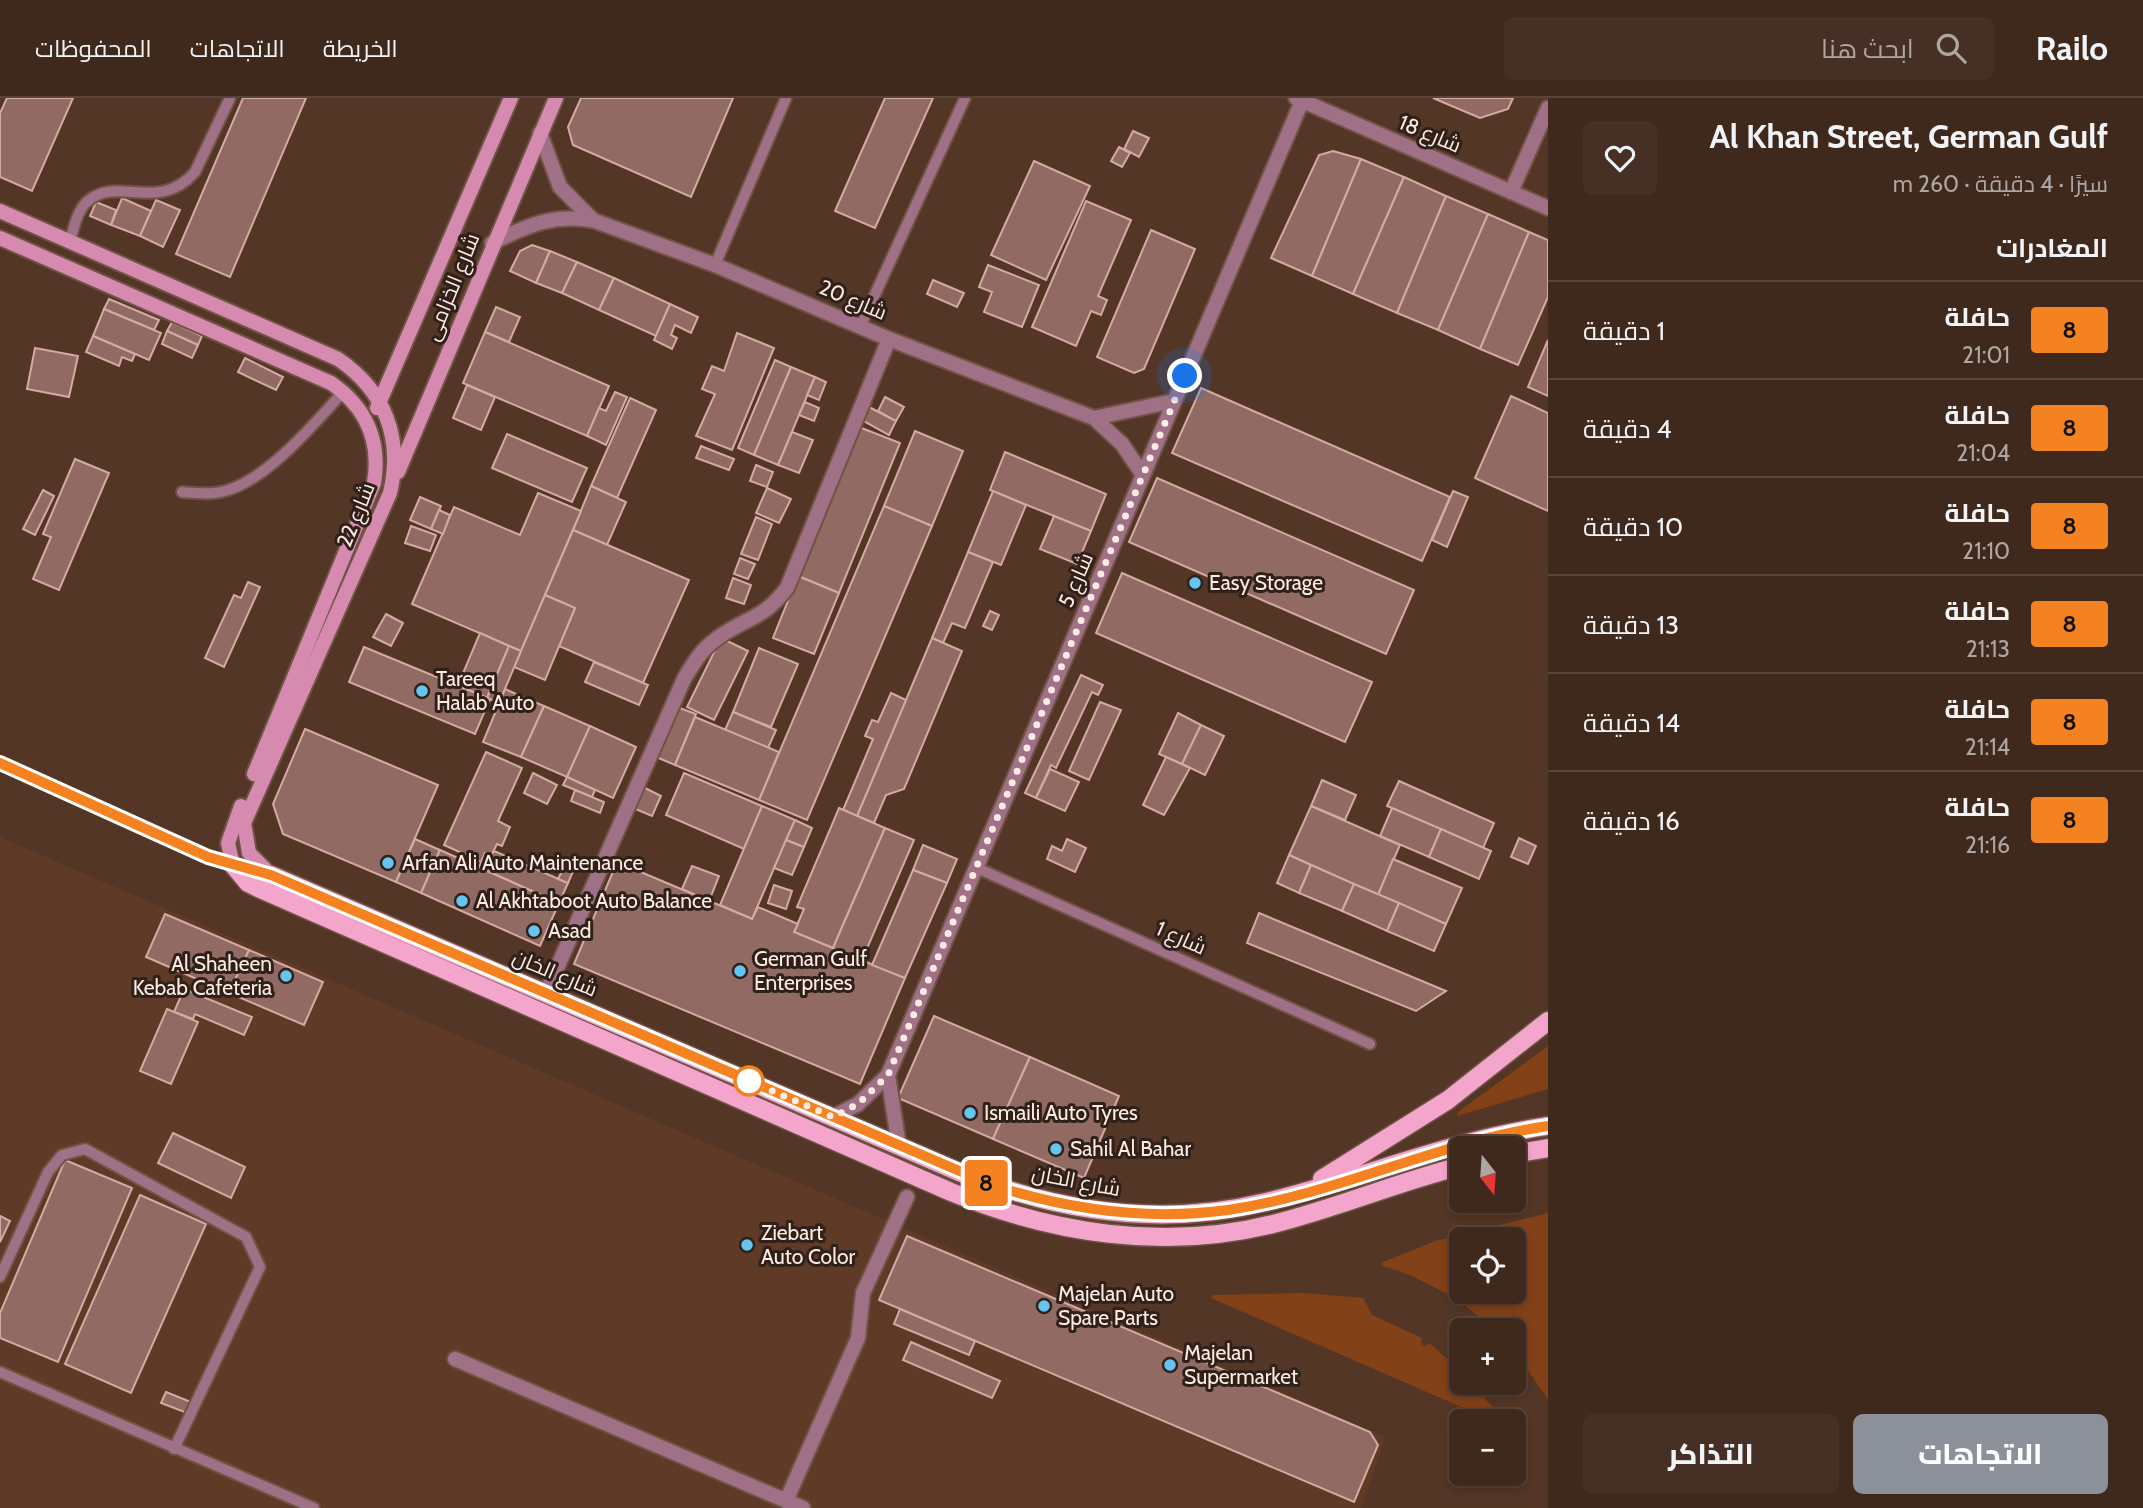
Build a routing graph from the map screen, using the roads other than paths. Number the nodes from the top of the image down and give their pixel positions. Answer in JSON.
{"nodes":[{"id":1,"x":230,"y":98,"type":"edge"},
{"id":2,"x":511,"y":98,"type":"edge"},
{"id":3,"x":556,"y":98,"type":"edge"},
{"id":4,"x":786,"y":98,"type":"edge"},
{"id":5,"x":965,"y":98,"type":"edge"},
{"id":6,"x":1298,"y":99,"type":"edge"},
{"id":7,"x":1548,"y":108,"type":"edge"},
{"id":8,"x":540,"y":133,"type":"junction"},
{"id":9,"x":1511,"y":192,"type":"junction"},
{"id":10,"x":1548,"y":208,"type":"edge"},
{"id":11,"x":0,"y":211,"type":"edge"},
{"id":12,"x":595,"y":221,"type":"junction"},
{"id":13,"x":0,"y":238,"type":"edge"},
{"id":14,"x":70,"y":241,"type":"junction"},
{"id":15,"x":492,"y":243,"type":"junction"},
{"id":16,"x":715,"y":265,"type":"junction"},
{"id":17,"x":861,"y":325,"type":"junction"},
{"id":18,"x":889,"y":339,"type":"junction"},
{"id":19,"x":344,"y":391,"type":"junction"},
{"id":20,"x":380,"y":401,"type":"junction"},
{"id":21,"x":1174,"y":401,"type":"junction"},
{"id":22,"x":1094,"y":418,"type":"junction"},
{"id":23,"x":369,"y":426,"type":"junction"},
{"id":24,"x":1143,"y":475,"type":"junction"},
{"id":25,"x":182,"y":492,"type":"dead end"},
{"id":26,"x":390,"y":493,"type":"junction"},
{"id":27,"x":233,"y":865,"type":"joint"},
{"id":28,"x":976,"y":868,"type":"junction"},
{"id":29,"x":271,"y":875,"type":"joint"},
{"id":30,"x":545,"y":993,"type":"junction"},
{"id":31,"x":1548,"y":1021,"type":"edge"},
{"id":32,"x":1370,"y":1044,"type":"dead end"},
{"id":33,"x":888,"y":1075,"type":"junction"},
{"id":34,"x":833,"y":1117,"type":"junction"},
{"id":35,"x":1548,"y":1126,"type":"edge"},
{"id":36,"x":899,"y":1146,"type":"junction"},
{"id":37,"x":1548,"y":1148,"type":"edge"},
{"id":38,"x":1526,"y":1152,"type":"edge"},
{"id":39,"x":1449,"y":1170,"type":"edge"},
{"id":40,"x":1298,"y":1194,"type":"junction"},
{"id":41,"x":907,"y":1197,"type":"dead end"},
{"id":42,"x":0,"y":1277,"type":"edge"},
{"id":43,"x":455,"y":1359,"type":"dead end"},
{"id":44,"x":0,"y":1372,"type":"edge"},
{"id":45,"x":174,"y":1449,"type":"junction"},
{"id":46,"x":786,"y":1501,"type":"junction"},
{"id":47,"x":314,"y":1508,"type":"edge"},
{"id":48,"x":803,"y":1508,"type":"edge"}],
"edges":[{"from":1,"to":14,"type":"lane"},
{"from":2,"to":20,"type":"street","name":"شارع الخزامى"},
{"from":3,"to":8,"type":"street","name":"شارع الخزامى"},
{"from":4,"to":16,"type":"lane"},
{"from":5,"to":17,"type":"lane"},
{"from":6,"to":9,"type":"street","name":"شارع 18"},
{"from":6,"to":21,"type":"street","name":"شارع 5"},
{"from":7,"to":9,"type":"street"},
{"from":8,"to":12,"type":"street","name":"شارع 20"},
{"from":8,"to":15,"type":"street","name":"شارع الخزامى"},
{"from":9,"to":10,"type":"street","name":"شارع 18"},
{"from":11,"to":14,"type":"street","name":"شارع 22"},
{"from":12,"to":15,"type":"street","name":"شارع 20"},
{"from":12,"to":16,"type":"street","name":"شارع 20"},
{"from":13,"to":19,"type":"street","name":"شارع 22"},
{"from":14,"to":20,"type":"street","name":"شارع 22"},
{"from":15,"to":26,"type":"street","name":"شارع الخزامى"},
{"from":16,"to":17,"type":"street","name":"شارع 20"},
{"from":17,"to":18,"type":"street","name":"شارع 20"},
{"from":18,"to":22,"type":"street","name":"شارع 20"},
{"from":18,"to":30,"type":"street"},
{"from":19,"to":23,"type":"street","name":"شارع 22"},
{"from":19,"to":25,"type":"lane"},
{"from":20,"to":23,"type":"street","name":"شارع الخزامى"},
{"from":20,"to":26,"type":"street","name":"شارع 22"},
{"from":21,"to":22,"type":"street"},
{"from":21,"to":24,"type":"street","name":"شارع 5"},
{"from":22,"to":24,"type":"street","name":"شارع 20"},
{"from":23,"to":27,"type":"street","name":"شارع 22"},
{"from":24,"to":28,"type":"street","name":"شارع 5"},
{"from":26,"to":29,"type":"street","name":"شارع 22"},
{"from":27,"to":39,"type":"main road","name":"شارع الخان"},
{"from":28,"to":32,"type":"lane","name":"شارع 1"},
{"from":28,"to":33,"type":"street","name":"شارع 5"},
{"from":29,"to":30,"type":"main road","name":"شارع الخان"},
{"from":30,"to":34,"type":"main road","name":"شارع الخان"},
{"from":31,"to":40,"type":"main road"},
{"from":33,"to":34,"type":"street","name":"شارع 5"},
{"from":33,"to":36,"type":"street"},
{"from":34,"to":36,"type":"main road","name":"شارع الخان"},
{"from":35,"to":40,"type":"main road","name":"شارع الخان"},
{"from":36,"to":40,"type":"main road","name":"شارع الخان"},
{"from":37,"to":38,"type":"main road"},
{"from":41,"to":46,"type":"street"},
{"from":42,"to":45,"type":"lane"},
{"from":43,"to":46,"type":"street"},
{"from":44,"to":45,"type":"lane"},
{"from":45,"to":47,"type":"lane"},
{"from":46,"to":48,"type":"street"}]}
